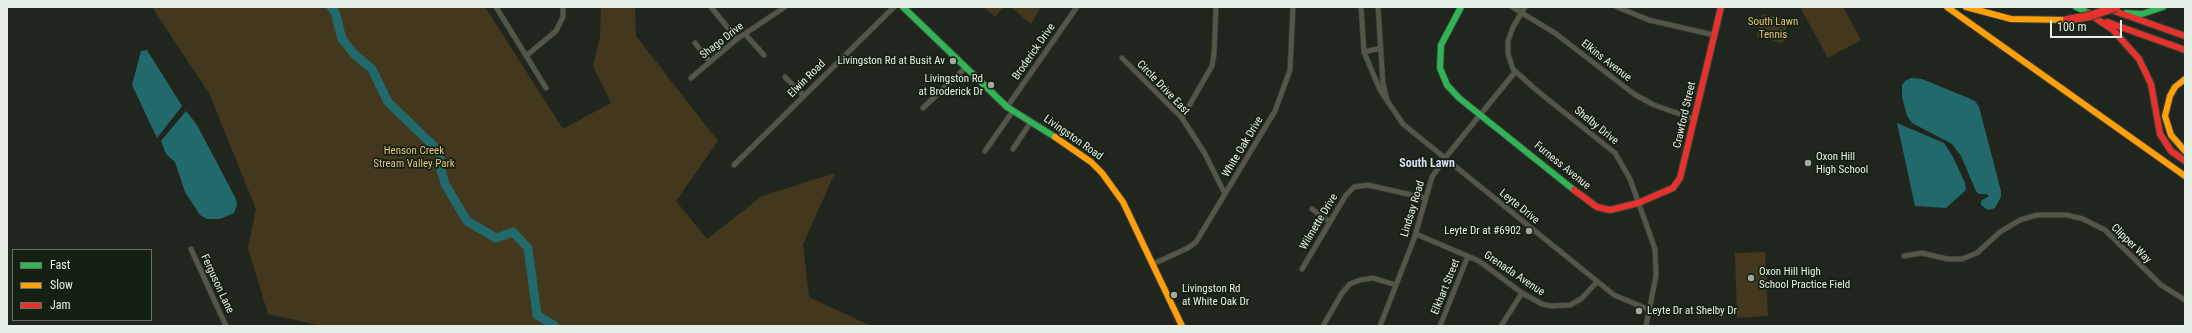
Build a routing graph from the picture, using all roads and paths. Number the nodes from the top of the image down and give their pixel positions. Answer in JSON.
{"nodes":[{"id":1,"x":496,"y":7,"type":"edge"},
{"id":2,"x":563,"y":7,"type":"edge"},
{"id":3,"x":711,"y":7,"type":"edge"},
{"id":4,"x":784,"y":7,"type":"edge"},
{"id":5,"x":894,"y":7,"type":"edge"},
{"id":6,"x":903,"y":7,"type":"edge"},
{"id":7,"x":1077,"y":7,"type":"edge"},
{"id":8,"x":1216,"y":7,"type":"edge"},
{"id":9,"x":1293,"y":7,"type":"edge"},
{"id":10,"x":1361,"y":7,"type":"edge"},
{"id":11,"x":1378,"y":7,"type":"edge"},
{"id":12,"x":1461,"y":7,"type":"edge"},
{"id":13,"x":1512,"y":7,"type":"edge"},
{"id":14,"x":1525,"y":7,"type":"edge"},
{"id":15,"x":1617,"y":7,"type":"edge"},
{"id":16,"x":1721,"y":7,"type":"edge"},
{"id":17,"x":1947,"y":7,"type":"edge"},
{"id":18,"x":1966,"y":7,"type":"edge"},
{"id":19,"x":2076,"y":7,"type":"edge"},
{"id":20,"x":2102,"y":7,"type":"edge"},
{"id":21,"x":2163,"y":7,"type":"edge"},
{"id":22,"x":2115,"y":9,"type":"edge"},
{"id":23,"x":2088,"y":12,"type":"junction"},
{"id":24,"x":1521,"y":13,"type":"junction"},
{"id":25,"x":745,"y":34,"type":"junction"},
{"id":26,"x":1714,"y":35,"type":"junction"},
{"id":27,"x":2185,"y":36,"type":"edge"},
{"id":28,"x":737,"y":39,"type":"junction"},
{"id":29,"x":695,"y":43,"type":"dead end"},
{"id":30,"x":1381,"y":48,"type":"junction"},
{"id":31,"x":2185,"y":50,"type":"edge"},
{"id":32,"x":1364,"y":52,"type":"junction"},
{"id":33,"x":764,"y":55,"type":"dead end"},
{"id":34,"x":526,"y":56,"type":"junction"},
{"id":35,"x":1122,"y":58,"type":"dead end"},
{"id":36,"x":710,"y":62,"type":"junction"},
{"id":37,"x":965,"y":68,"type":"junction"},
{"id":38,"x":1515,"y":72,"type":"junction"},
{"id":39,"x":785,"y":77,"type":"dead end"},
{"id":40,"x":691,"y":78,"type":"dead end"},
{"id":41,"x":2185,"y":79,"type":"edge"},
{"id":42,"x":546,"y":88,"type":"dead end"},
{"id":43,"x":803,"y":95,"type":"junction"},
{"id":44,"x":1388,"y":103,"type":"junction"},
{"id":45,"x":923,"y":108,"type":"dead end"},
{"id":46,"x":1010,"y":109,"type":"junction"},
{"id":47,"x":1481,"y":115,"type":"junction"},
{"id":48,"x":1182,"y":118,"type":"junction"},
{"id":49,"x":1694,"y":119,"type":"junction"},
{"id":50,"x":1031,"y":122,"type":"junction"},
{"id":51,"x":1014,"y":149,"type":"dead end"},
{"id":52,"x":2185,"y":150,"type":"edge"},
{"id":53,"x":985,"y":151,"type":"dead end"},
{"id":54,"x":1445,"y":158,"type":"junction"},
{"id":55,"x":2185,"y":161,"type":"edge"},
{"id":56,"x":734,"y":165,"type":"dead end"},
{"id":57,"x":2185,"y":176,"type":"edge"},
{"id":58,"x":1225,"y":194,"type":"junction"},
{"id":59,"x":1425,"y":198,"type":"junction"},
{"id":60,"x":1638,"y":203,"type":"junction"},
{"id":61,"x":1312,"y":209,"type":"dead end"},
{"id":62,"x":1330,"y":222,"type":"junction"},
{"id":63,"x":1416,"y":234,"type":"junction"},
{"id":64,"x":191,"y":249,"type":"dead end"},
{"id":65,"x":1468,"y":256,"type":"junction"},
{"id":66,"x":1904,"y":256,"type":"dead end"},
{"id":67,"x":1153,"y":264,"type":"junction"},
{"id":68,"x":1302,"y":269,"type":"dead end"},
{"id":69,"x":1597,"y":282,"type":"junction"},
{"id":70,"x":1396,"y":285,"type":"junction"},
{"id":71,"x":1522,"y":294,"type":"junction"},
{"id":72,"x":2185,"y":300,"type":"edge"},
{"id":73,"x":1650,"y":310,"type":"junction"},
{"id":74,"x":226,"y":326,"type":"edge"},
{"id":75,"x":1182,"y":326,"type":"edge"},
{"id":76,"x":1323,"y":326,"type":"edge"},
{"id":77,"x":1380,"y":326,"type":"edge"},
{"id":78,"x":1440,"y":326,"type":"edge"},
{"id":79,"x":1501,"y":326,"type":"edge"},
{"id":80,"x":1646,"y":326,"type":"edge"}],
"edges":[{"from":1,"to":34,"type":"street"},
{"from":2,"to":34,"type":"street"},
{"from":3,"to":28,"type":"street"},
{"from":4,"to":25,"type":"street","name":"Shago Drive"},
{"from":5,"to":43,"type":"street","name":"Elwin Road"},
{"from":6,"to":37,"type":"main road","name":"Livingston Road"},
{"from":7,"to":46,"type":"street","name":"Broderick Drive"},
{"from":8,"to":48,"type":"street"},
{"from":9,"to":58,"type":"street","name":"White Oak Drive"},
{"from":10,"to":32,"type":"street","name":"Leyte Drive"},
{"from":11,"to":30,"type":"street","name":"Leyte Drive"},
{"from":12,"to":47,"type":"main road","name":"Furness Avenue"},
{"from":13,"to":24,"type":"street","name":"Elkins Avenue"},
{"from":14,"to":24,"type":"street"},
{"from":15,"to":26,"type":"street"},
{"from":16,"to":26,"type":"main road","name":"Crawford Street"},
{"from":17,"to":57,"type":"main road"},
{"from":18,"to":22,"type":"main road","bridge":true},
{"from":19,"to":23,"type":"main road"},
{"from":20,"to":22,"type":"main road"},
{"from":21,"to":22,"type":"main road"},
{"from":22,"to":27,"type":"main road"},
{"from":23,"to":31,"type":"main road"},
{"from":23,"to":55,"type":"main road"},
{"from":24,"to":38,"type":"street"},
{"from":24,"to":49,"type":"street","name":"Elkins Avenue"},
{"from":25,"to":28,"type":"street","name":"Shago Drive"},
{"from":25,"to":33,"type":"street"},
{"from":26,"to":49,"type":"main road","name":"Crawford Street"},
{"from":28,"to":36,"type":"street","name":"Shago Drive"},
{"from":29,"to":36,"type":"street"},
{"from":30,"to":32,"type":"street"},
{"from":30,"to":44,"type":"street","name":"Leyte Drive"},
{"from":32,"to":44,"type":"street","name":"Leyte Drive"},
{"from":34,"to":42,"type":"street"},
{"from":35,"to":48,"type":"street","name":"Circle Drive East"},
{"from":36,"to":40,"type":"street","name":"Shago Drive"},
{"from":37,"to":45,"type":"street"},
{"from":37,"to":46,"type":"main road","name":"Livingston Road"},
{"from":38,"to":47,"type":"street","name":"Lindsay Road"},
{"from":38,"to":60,"type":"street","name":"Shelby Drive"},
{"from":39,"to":43,"type":"street"},
{"from":41,"to":52,"type":"main road"},
{"from":43,"to":56,"type":"street","name":"Elwin Road"},
{"from":44,"to":54,"type":"street","name":"Leyte Drive"},
{"from":46,"to":50,"type":"main road","name":"Livingston Road"},
{"from":46,"to":53,"type":"street","name":"Broderick Drive"},
{"from":47,"to":54,"type":"street","name":"Lindsay Road"},
{"from":47,"to":60,"type":"main road","name":"Furness Avenue"},
{"from":48,"to":58,"type":"street","name":"Circle Drive East"},
{"from":49,"to":60,"type":"main road","name":"Crawford Street"},
{"from":50,"to":51,"type":"street"},
{"from":50,"to":67,"type":"main road","name":"Livingston Road"},
{"from":54,"to":59,"type":"street","name":"Lindsay Road"},
{"from":54,"to":69,"type":"street","name":"Leyte Drive"},
{"from":58,"to":67,"type":"street","name":"White Oak Drive"},
{"from":59,"to":62,"type":"street","name":"Wilmette Drive"},
{"from":59,"to":63,"type":"street","name":"Lindsay Road"},
{"from":60,"to":73,"type":"street","name":"Shelby Drive"},
{"from":61,"to":62,"type":"street"},
{"from":62,"to":68,"type":"street","name":"Wilmette Drive"},
{"from":63,"to":65,"type":"street","name":"Grenada Avenue"},
{"from":63,"to":70,"type":"street","name":"Lindsay Road"},
{"from":64,"to":74,"type":"street","name":"Ferguson Lane"},
{"from":65,"to":71,"type":"street","name":"Grenada Avenue"},
{"from":65,"to":78,"type":"street","name":"Elkhart Street"},
{"from":66,"to":72,"type":"street","name":"Clipper Way"},
{"from":67,"to":75,"type":"main road","name":"Livingston Road"},
{"from":69,"to":71,"type":"street","name":"Grenada Avenue"},
{"from":69,"to":73,"type":"street","name":"Leyte Drive"},
{"from":70,"to":76,"type":"street"},
{"from":70,"to":77,"type":"street","name":"Lindsay Road"},
{"from":71,"to":79,"type":"street"},
{"from":73,"to":80,"type":"street","name":"Shelby Drive"}]}
